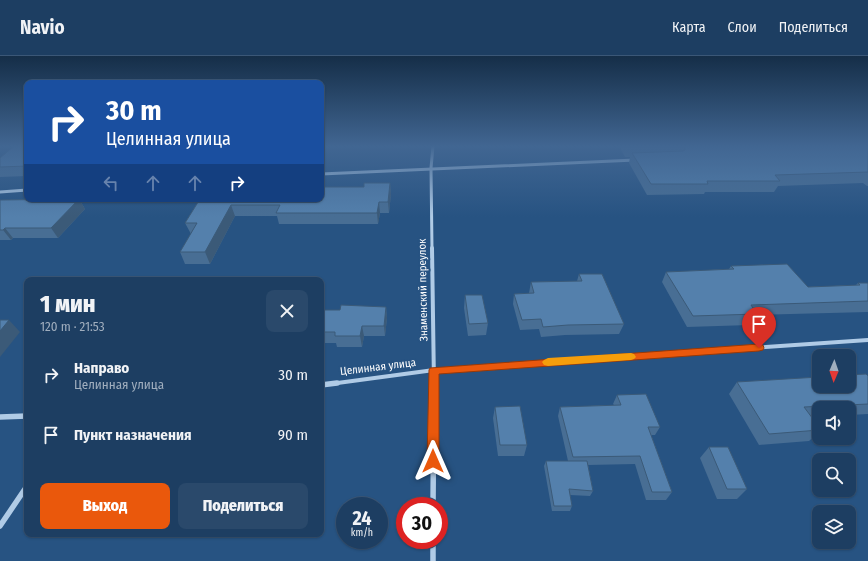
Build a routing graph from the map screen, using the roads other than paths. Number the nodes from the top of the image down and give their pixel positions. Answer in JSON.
{"nodes":[{"id":1,"x":402,"y":170,"type":"edge"},
{"id":2,"x":431,"y":170,"type":"edge"},
{"id":3,"x":324,"y":174,"type":"edge"},
{"id":4,"x":24,"y":190,"type":"edge"},
{"id":5,"x":0,"y":192,"type":"edge"},
{"id":6,"x":868,"y":340,"type":"edge"},
{"id":7,"x":434,"y":370,"type":"junction"},
{"id":8,"x":324,"y":385,"type":"edge"},
{"id":9,"x":24,"y":416,"type":"edge"},
{"id":10,"x":0,"y":417,"type":"edge"},
{"id":11,"x":24,"y":490,"type":"edge"},
{"id":12,"x":433,"y":497,"type":"edge"},
{"id":13,"x":0,"y":526,"type":"edge"},
{"id":14,"x":433,"y":549,"type":"edge"},
{"id":15,"x":433,"y":561,"type":"edge"}],
"edges":[{"from":1,"to":3,"type":"street"},
{"from":2,"to":7,"type":"street","name":"Знаменский переулок"},
{"from":4,"to":5,"type":"street"},
{"from":6,"to":7,"type":"street","name":"Целинная улица"},
{"from":7,"to":8,"type":"street","name":"Целинная улица"},
{"from":7,"to":12,"type":"street","name":"Знаменский переулок"},
{"from":9,"to":10,"type":"street"},
{"from":11,"to":13,"type":"street"},
{"from":14,"to":15,"type":"street"}]}
